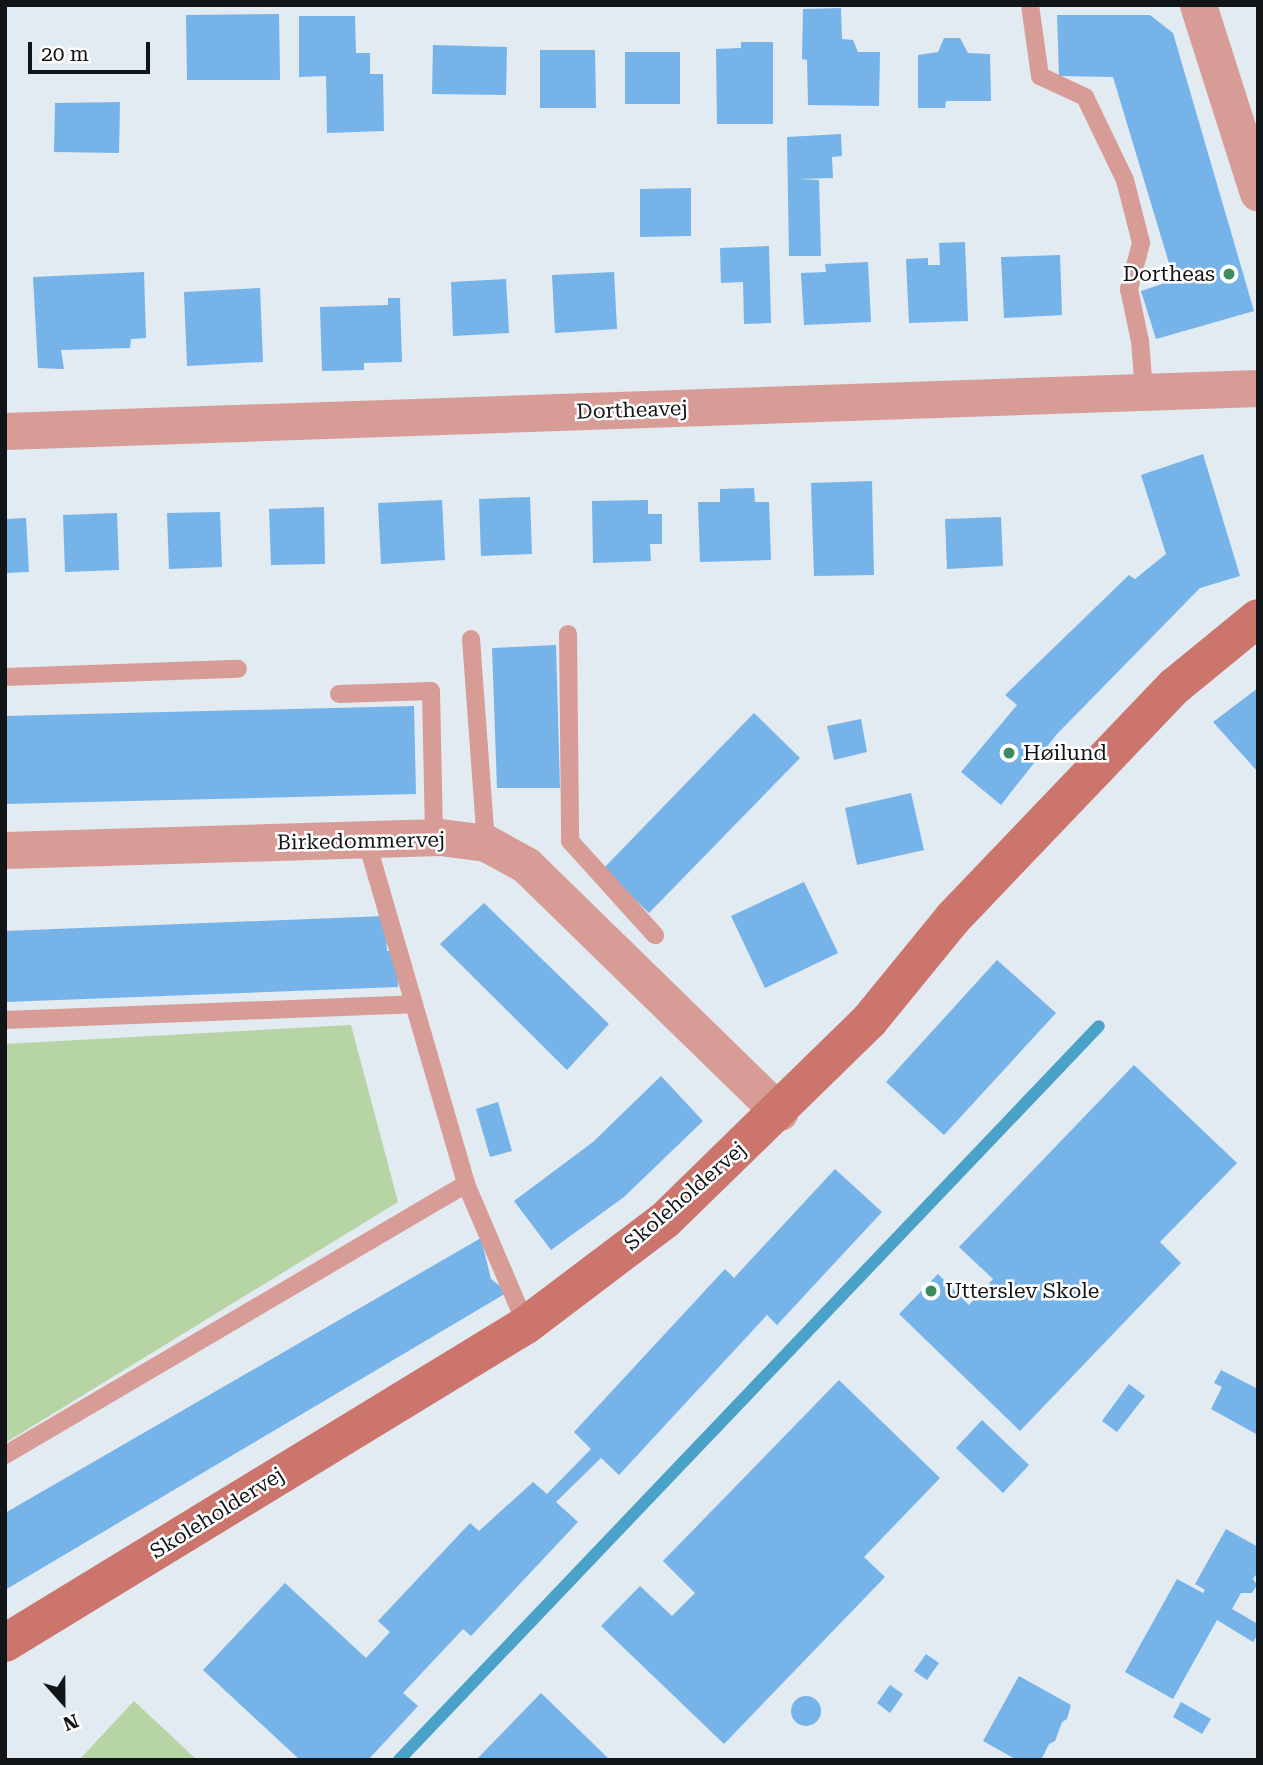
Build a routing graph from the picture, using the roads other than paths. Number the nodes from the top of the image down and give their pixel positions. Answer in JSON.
{"nodes":[{"id":1,"x":1030,"y":5,"type":"edge"},
{"id":2,"x":1198,"y":5,"type":"edge"},
{"id":3,"x":1258,"y":193,"type":"edge"},
{"id":4,"x":1258,"y":388,"type":"edge"},
{"id":5,"x":1144,"y":391,"type":"junction"},
{"id":6,"x":5,"y":431,"type":"edge"},
{"id":7,"x":1258,"y":618,"type":"edge"},
{"id":8,"x":568,"y":634,"type":"dead end"},
{"id":9,"x":471,"y":639,"type":"dead end"},
{"id":10,"x":238,"y":669,"type":"dead end"},
{"id":11,"x":5,"y":677,"type":"edge"},
{"id":12,"x":339,"y":694,"type":"dead end"},
{"id":13,"x":434,"y":837,"type":"junction"},
{"id":14,"x":366,"y":839,"type":"junction"},
{"id":15,"x":486,"y":843,"type":"junction"},
{"id":16,"x":5,"y":850,"type":"edge"},
{"id":17,"x":654,"y":935,"type":"dead end"},
{"id":18,"x":414,"y":1004,"type":"junction"},
{"id":19,"x":5,"y":1020,"type":"edge"},
{"id":20,"x":779,"y":1112,"type":"junction"},
{"id":21,"x":466,"y":1184,"type":"junction"},
{"id":22,"x":526,"y":1325,"type":"junction"},
{"id":23,"x":5,"y":1455,"type":"edge"},
{"id":24,"x":5,"y":1643,"type":"edge"}],
"edges":[{"from":1,"to":5,"type":"lane"},
{"from":2,"to":3,"type":"street"},
{"from":4,"to":5,"type":"street","name":"Dortheavej"},
{"from":5,"to":6,"type":"street","name":"Dortheavej"},
{"from":7,"to":20,"type":"street","name":"Skoleholdervej"},
{"from":8,"to":17,"type":"lane"},
{"from":9,"to":15,"type":"lane"},
{"from":10,"to":11,"type":"lane"},
{"from":12,"to":13,"type":"lane"},
{"from":13,"to":14,"type":"street","name":"Birkedommervej"},
{"from":13,"to":15,"type":"street","name":"Birkedommervej"},
{"from":14,"to":16,"type":"street","name":"Birkedommervej"},
{"from":14,"to":18,"type":"lane"},
{"from":15,"to":20,"type":"street","name":"Birkedommervej"},
{"from":18,"to":19,"type":"lane"},
{"from":18,"to":21,"type":"lane"},
{"from":20,"to":22,"type":"street","name":"Skoleholdervej"},
{"from":21,"to":22,"type":"lane"},
{"from":21,"to":23,"type":"lane"},
{"from":22,"to":24,"type":"street","name":"Skoleholdervej"}]}
